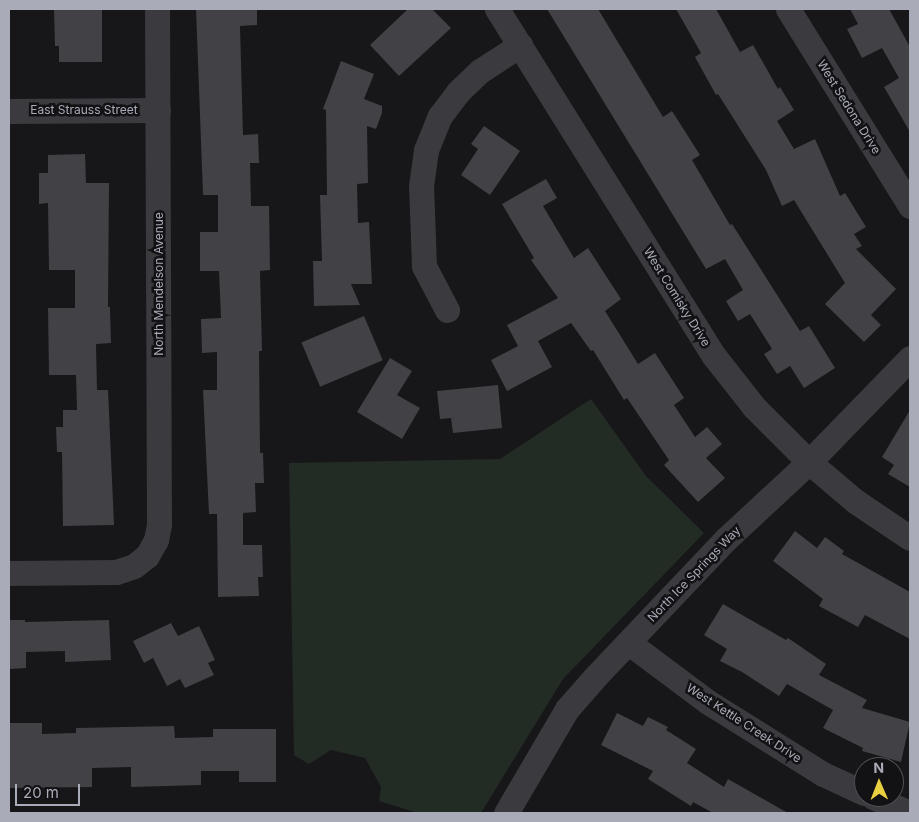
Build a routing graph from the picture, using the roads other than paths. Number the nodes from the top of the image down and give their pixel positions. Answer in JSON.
{"nodes":[{"id":1,"x":157,"y":9,"type":"edge"},
{"id":2,"x":497,"y":9,"type":"edge"},
{"id":3,"x":788,"y":9,"type":"edge"},
{"id":4,"x":520,"y":45,"type":"junction"},
{"id":5,"x":158,"y":110,"type":"junction"},
{"id":6,"x":9,"y":111,"type":"edge"},
{"id":7,"x":910,"y":206,"type":"edge"},
{"id":8,"x":447,"y":310,"type":"dead end"},
{"id":9,"x":910,"y":358,"type":"edge"},
{"id":10,"x":809,"y":462,"type":"junction"},
{"id":11,"x":910,"y":538,"type":"edge"},
{"id":12,"x":9,"y":573,"type":"edge"},
{"id":13,"x":629,"y":643,"type":"junction"},
{"id":14,"x":854,"y":788,"type":"edge"},
{"id":15,"x":896,"y":807,"type":"edge"},
{"id":16,"x":506,"y":813,"type":"edge"},
{"id":17,"x":910,"y":813,"type":"edge"}],
"edges":[{"from":1,"to":5,"type":"street","name":"North Mendelson Avenue"},
{"from":2,"to":4,"type":"street","name":"West Comisky Drive"},
{"from":3,"to":7,"type":"street","name":"West Sedona Drive"},
{"from":4,"to":8,"type":"street"},
{"from":4,"to":10,"type":"street","name":"West Comisky Drive"},
{"from":5,"to":6,"type":"street","name":"East Strauss Street"},
{"from":5,"to":12,"type":"street","name":"North Mendelson Avenue"},
{"from":9,"to":10,"type":"street","name":"North Ice Springs Way"},
{"from":10,"to":11,"type":"street","name":"West Comisky Drive"},
{"from":10,"to":13,"type":"street","name":"North Ice Springs Way"},
{"from":13,"to":14,"type":"street","name":"West Kettle Creek Drive"},
{"from":13,"to":16,"type":"street","name":"North Ice Springs Way"},
{"from":15,"to":17,"type":"street"}]}
